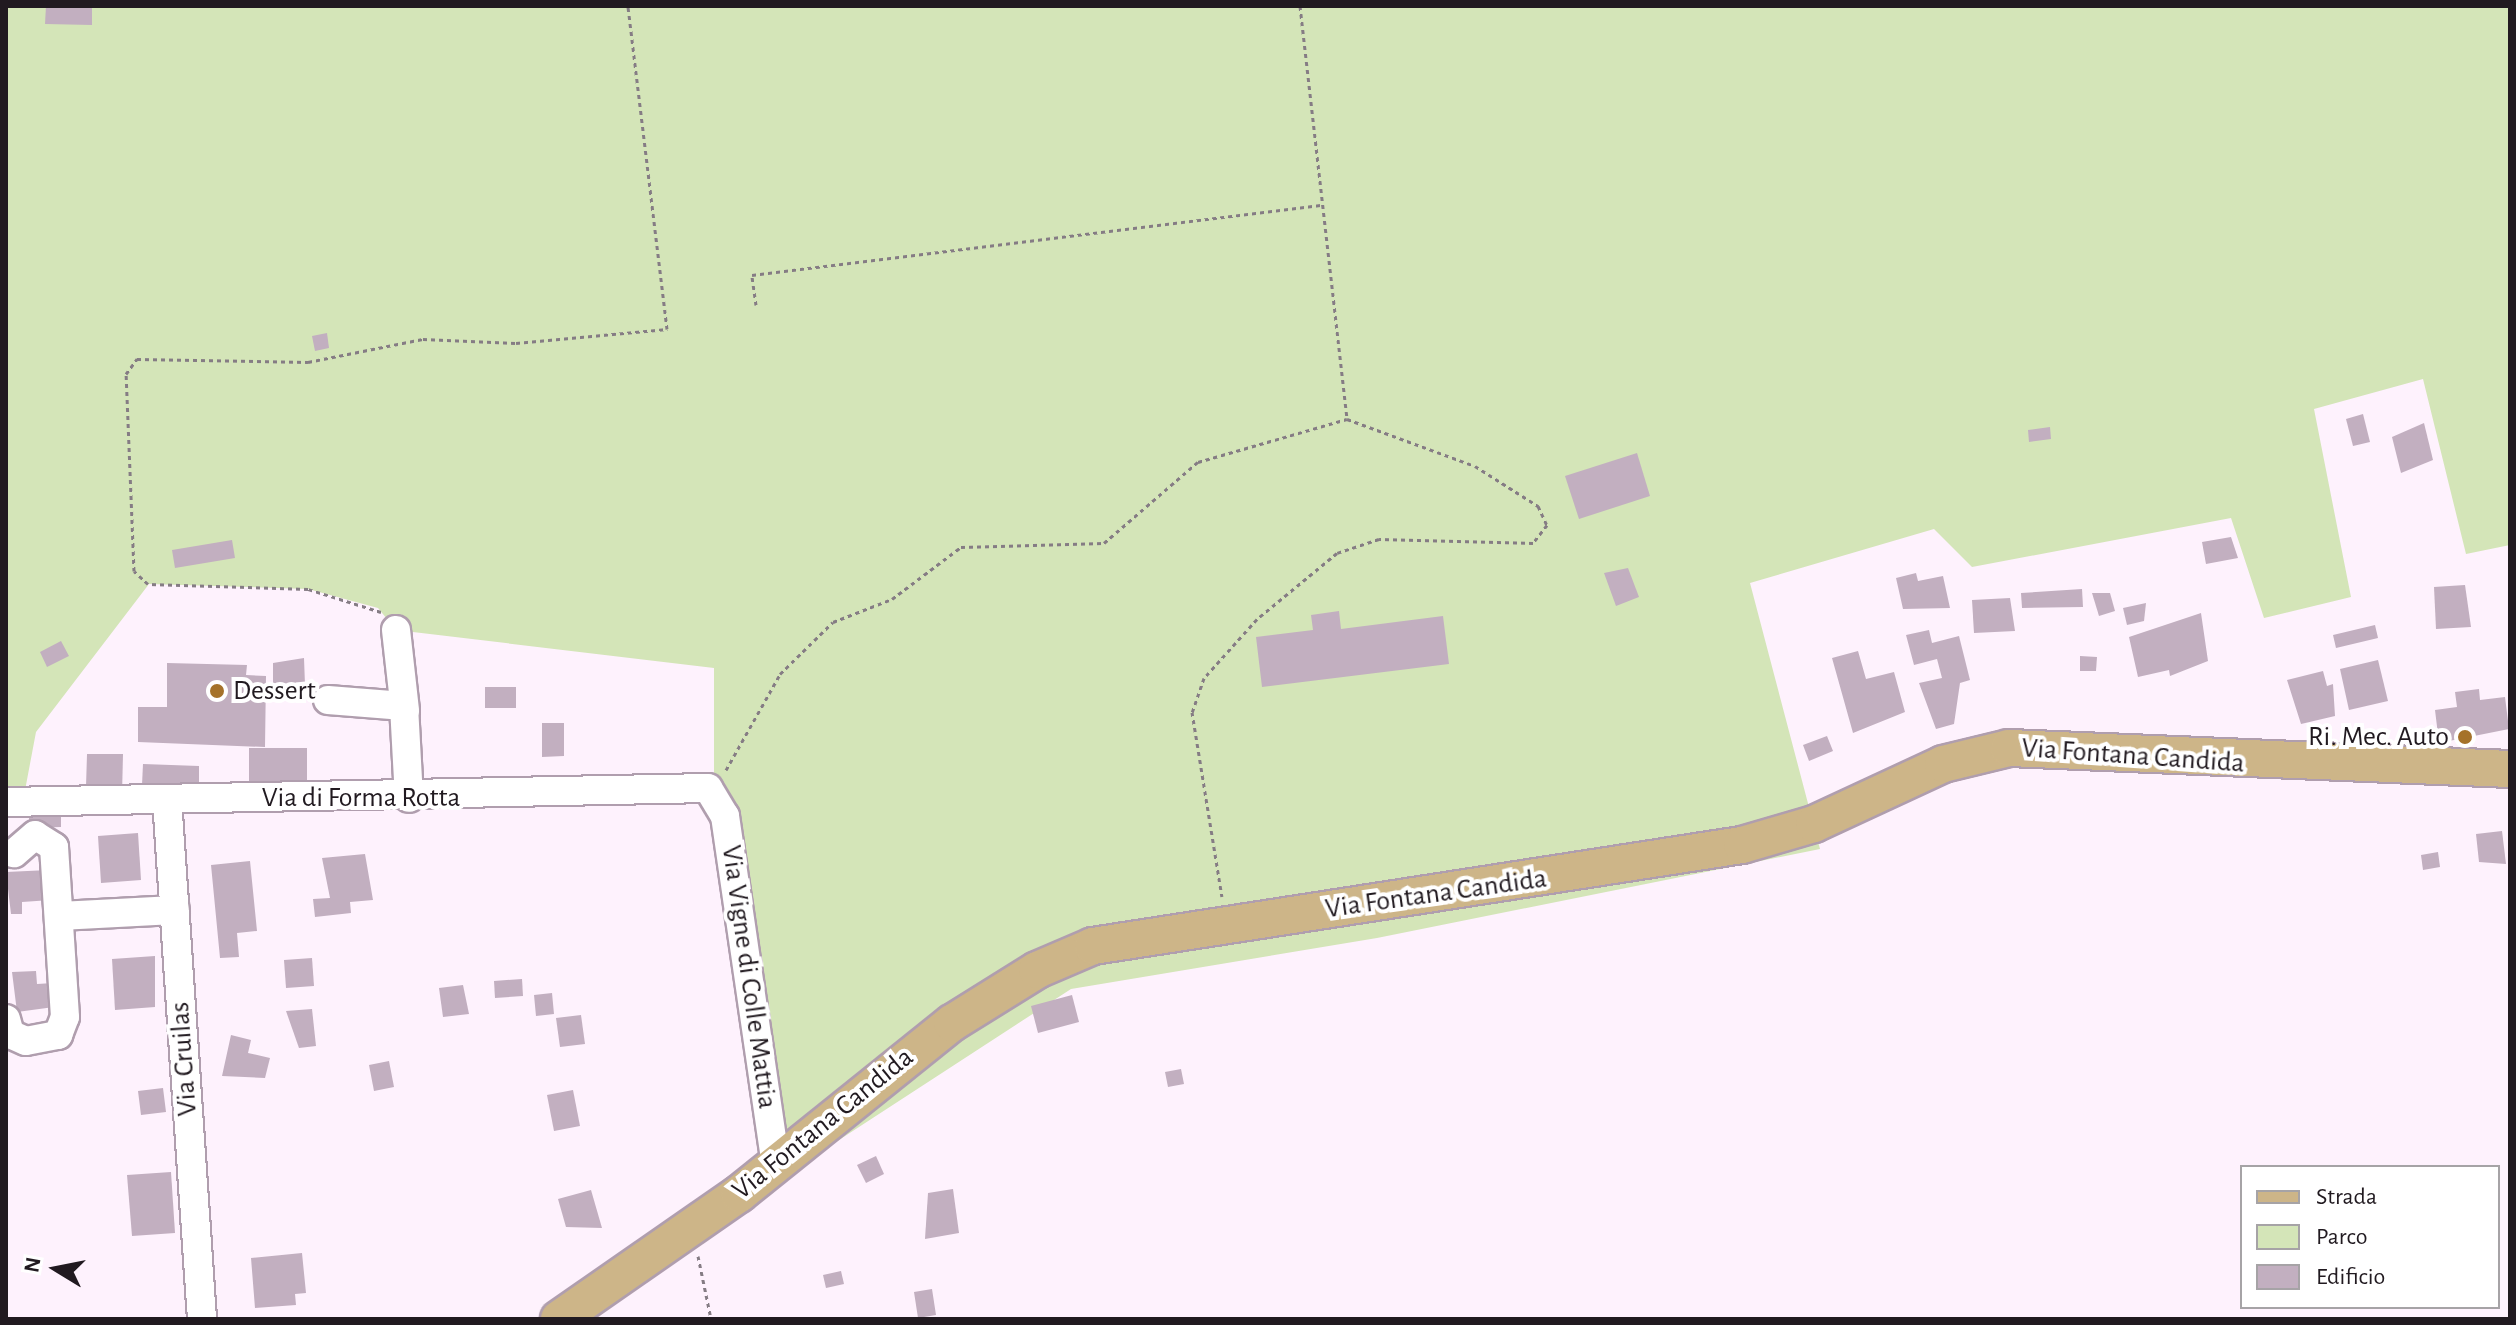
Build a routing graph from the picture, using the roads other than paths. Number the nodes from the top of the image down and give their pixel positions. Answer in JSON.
{"nodes":[{"id":1,"x":396,"y":630,"type":"road end"},
{"id":2,"x":328,"y":700,"type":"dead end"},
{"id":3,"x":405,"y":710,"type":"junction"},
{"id":4,"x":2413,"y":769,"type":"junction"},
{"id":5,"x":2510,"y":769,"type":"edge"},
{"id":6,"x":2510,"y":785,"type":"edge"},
{"id":7,"x":714,"y":791,"type":"joint"},
{"id":8,"x":409,"y":798,"type":"junction"},
{"id":9,"x":167,"y":799,"type":"junction"},
{"id":10,"x":6,"y":802,"type":"edge"},
{"id":11,"x":14,"y":853,"type":"dead end"},
{"id":12,"x":175,"y":910,"type":"junction"},
{"id":13,"x":59,"y":916,"type":"junction"},
{"id":14,"x":6,"y":1019,"type":"edge"},
{"id":15,"x":776,"y":1165,"type":"junction"},
{"id":16,"x":202,"y":1319,"type":"edge"},
{"id":17,"x":559,"y":1319,"type":"edge"}],
"edges":[{"from":1,"to":3,"type":"street"},
{"from":2,"to":3,"type":"street"},
{"from":3,"to":8,"type":"street"},
{"from":4,"to":5,"type":"main road","name":"Via Fontana Candida"},
{"from":4,"to":6,"type":"main road","name":"Via Fontana Candida"},
{"from":4,"to":15,"type":"main road","name":"Via Fontana Candida"},
{"from":7,"to":8,"type":"street","name":"Via di Forma Rotta"},
{"from":7,"to":15,"type":"street","name":"Via Vigne di Colle Mattia"},
{"from":8,"to":9,"type":"street","name":"Via di Forma Rotta"},
{"from":9,"to":10,"type":"street","name":"Via di Forma Rotta"},
{"from":9,"to":12,"type":"street","name":"Via Cruilas"},
{"from":11,"to":13,"type":"street"},
{"from":12,"to":13,"type":"street"},
{"from":12,"to":16,"type":"street","name":"Via Cruilas"},
{"from":13,"to":14,"type":"street"},
{"from":15,"to":17,"type":"main road","name":"Via Fontana Candida"}]}
